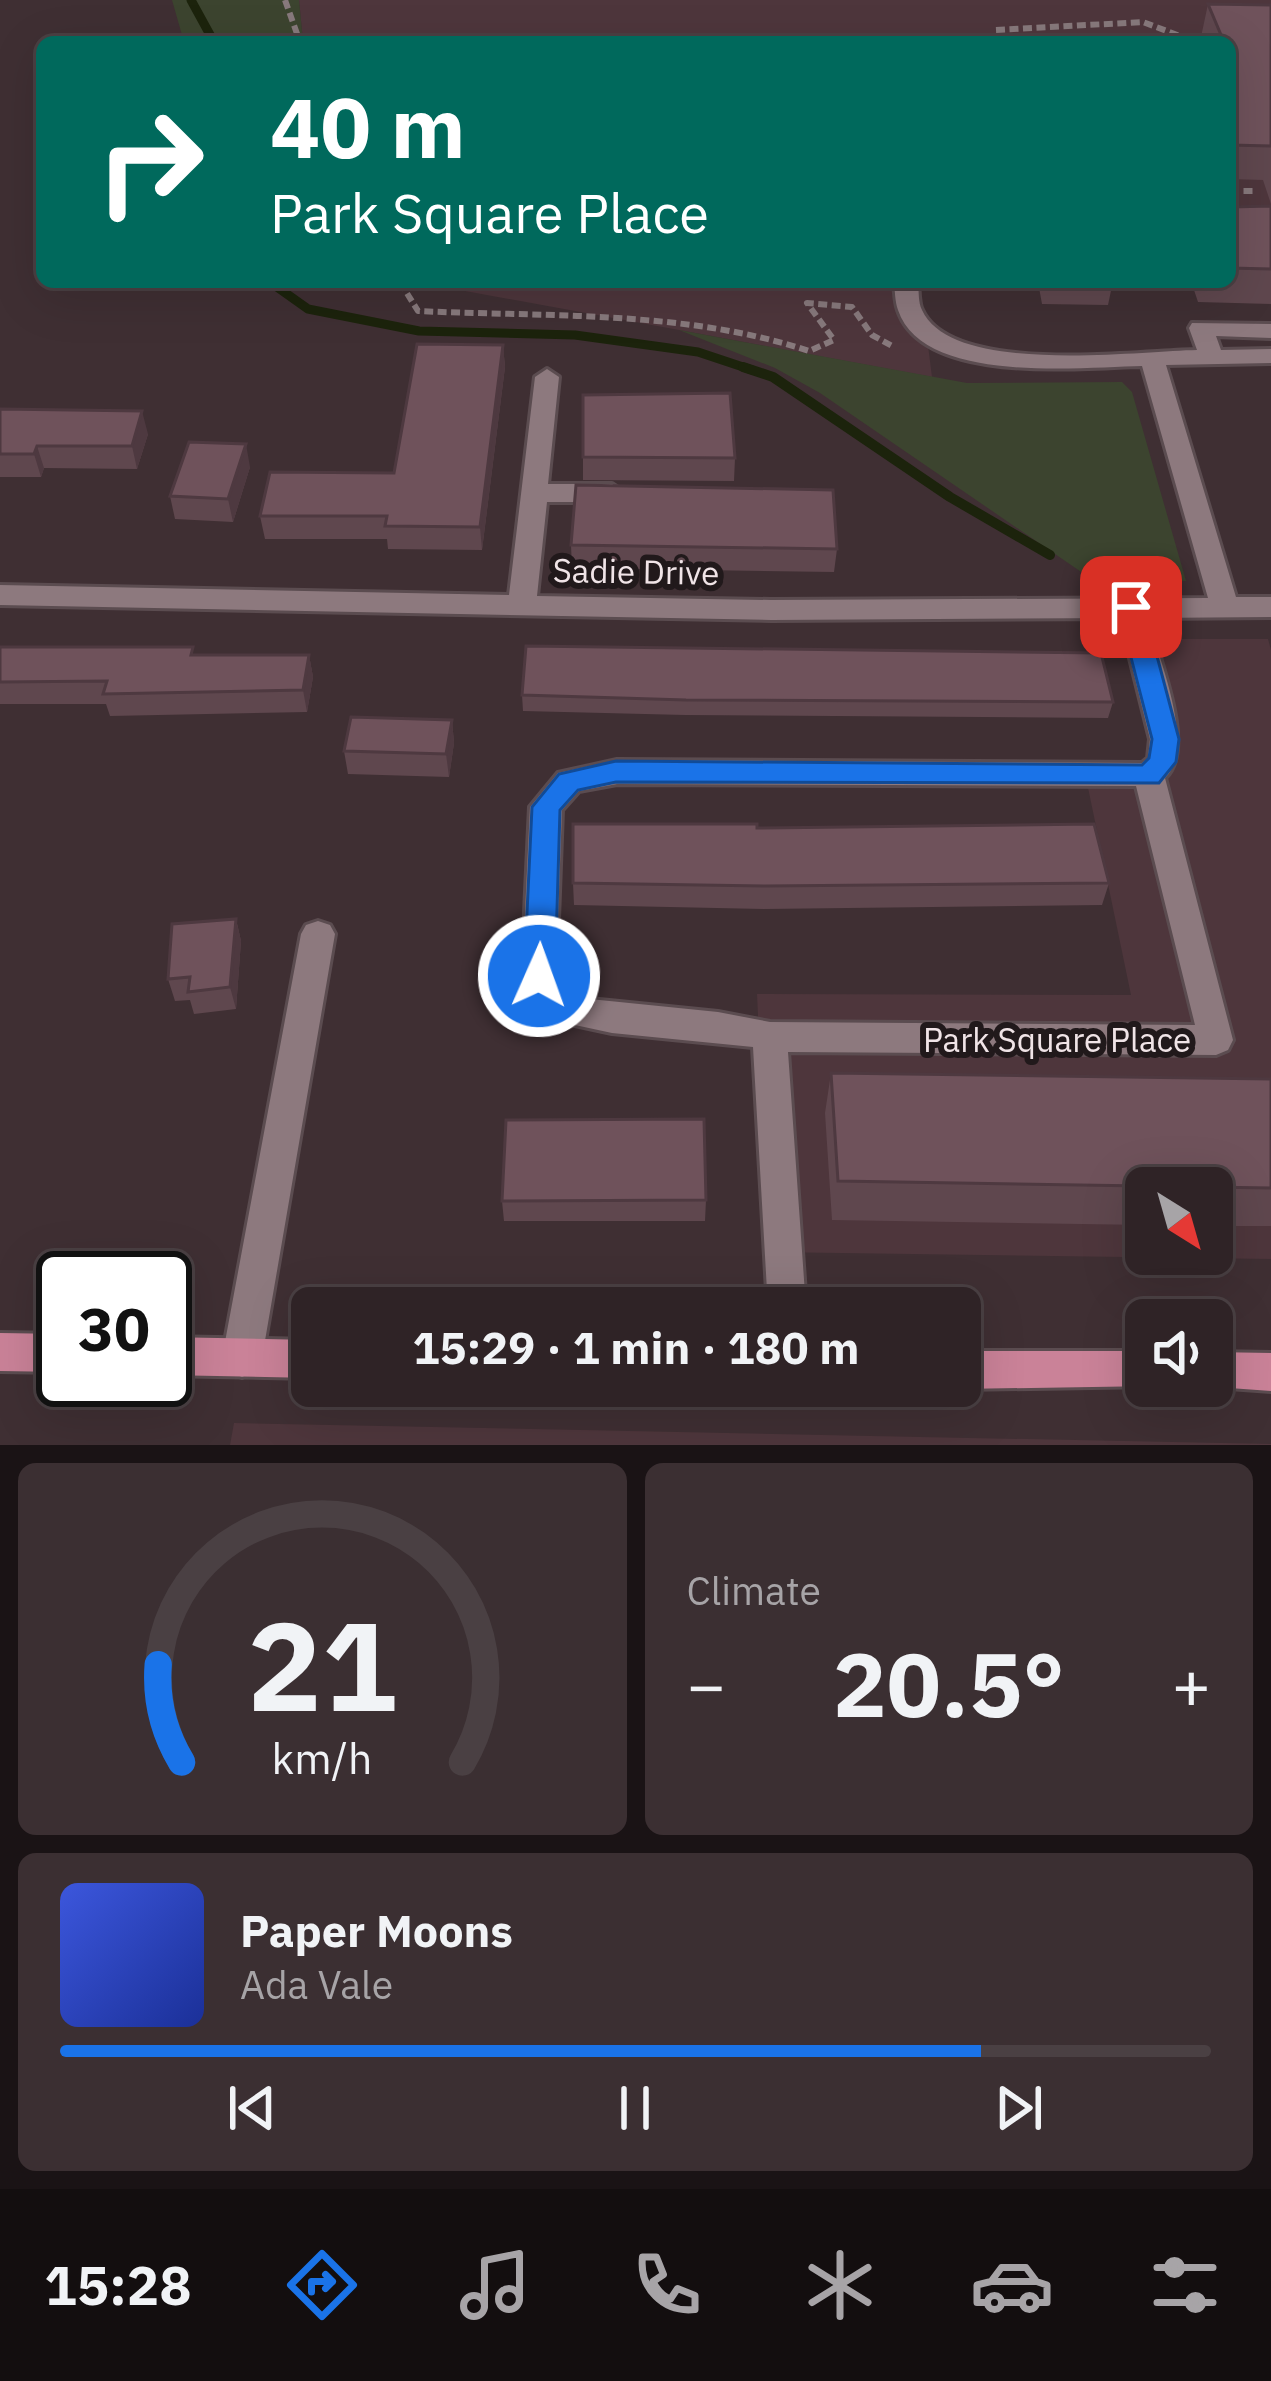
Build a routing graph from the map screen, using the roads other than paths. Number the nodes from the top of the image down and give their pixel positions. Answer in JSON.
{"nodes":[{"id":1,"x":908,"y":288,"type":"edge"},
{"id":2,"x":1271,"y":331,"type":"edge"},
{"id":3,"x":1271,"y":356,"type":"edge"},
{"id":4,"x":1211,"y":358,"type":"junction"},
{"id":5,"x":1152,"y":359,"type":"junction"},
{"id":6,"x":547,"y":377,"type":"dead end"},
{"id":7,"x":534,"y":493,"type":"junction"},
{"id":8,"x":651,"y":494,"type":"edge"},
{"id":9,"x":0,"y":595,"type":"edge"},
{"id":10,"x":522,"y":605,"type":"junction"},
{"id":11,"x":1131,"y":607,"type":"junction"},
{"id":12,"x":1225,"y":607,"type":"junction"},
{"id":13,"x":1271,"y":607,"type":"edge"},
{"id":14,"x":1149,"y":775,"type":"junction"},
{"id":15,"x":318,"y":934,"type":"dead end"},
{"id":16,"x":770,"y":1037,"type":"junction"},
{"id":17,"x":786,"y":1287,"type":"edge"},
{"id":18,"x":192,"y":1357,"type":"edge"},
{"id":19,"x":242,"y":1358,"type":"junction"},
{"id":20,"x":291,"y":1359,"type":"edge"},
{"id":21,"x":981,"y":1370,"type":"edge"},
{"id":22,"x":1125,"y":1370,"type":"edge"},
{"id":23,"x":1233,"y":1371,"type":"edge"},
{"id":24,"x":1271,"y":1372,"type":"edge"}],
"edges":[{"from":1,"to":5,"type":"street"},
{"from":2,"to":4,"type":"street"},
{"from":3,"to":4,"type":"street"},
{"from":4,"to":5,"type":"street"},
{"from":5,"to":12,"type":"street"},
{"from":6,"to":7,"type":"street"},
{"from":7,"to":8,"type":"street"},
{"from":7,"to":10,"type":"street"},
{"from":9,"to":10,"type":"street","name":"Sadie Drive"},
{"from":10,"to":11,"type":"street","name":"Sadie Drive"},
{"from":11,"to":12,"type":"street","name":"Sadie Drive"},
{"from":11,"to":14,"type":"street","name":"Park Square Place"},
{"from":12,"to":13,"type":"street","name":"Sadie Drive"},
{"from":14,"to":16,"type":"street","name":"Park Square Place"},
{"from":14,"to":16,"type":"street","name":"Park Square Place"},
{"from":15,"to":19,"type":"street"},
{"from":16,"to":17,"type":"street"},
{"from":18,"to":19,"type":"main road"},
{"from":19,"to":20,"type":"main road"},
{"from":21,"to":22,"type":"main road"},
{"from":23,"to":24,"type":"main road"}]}
